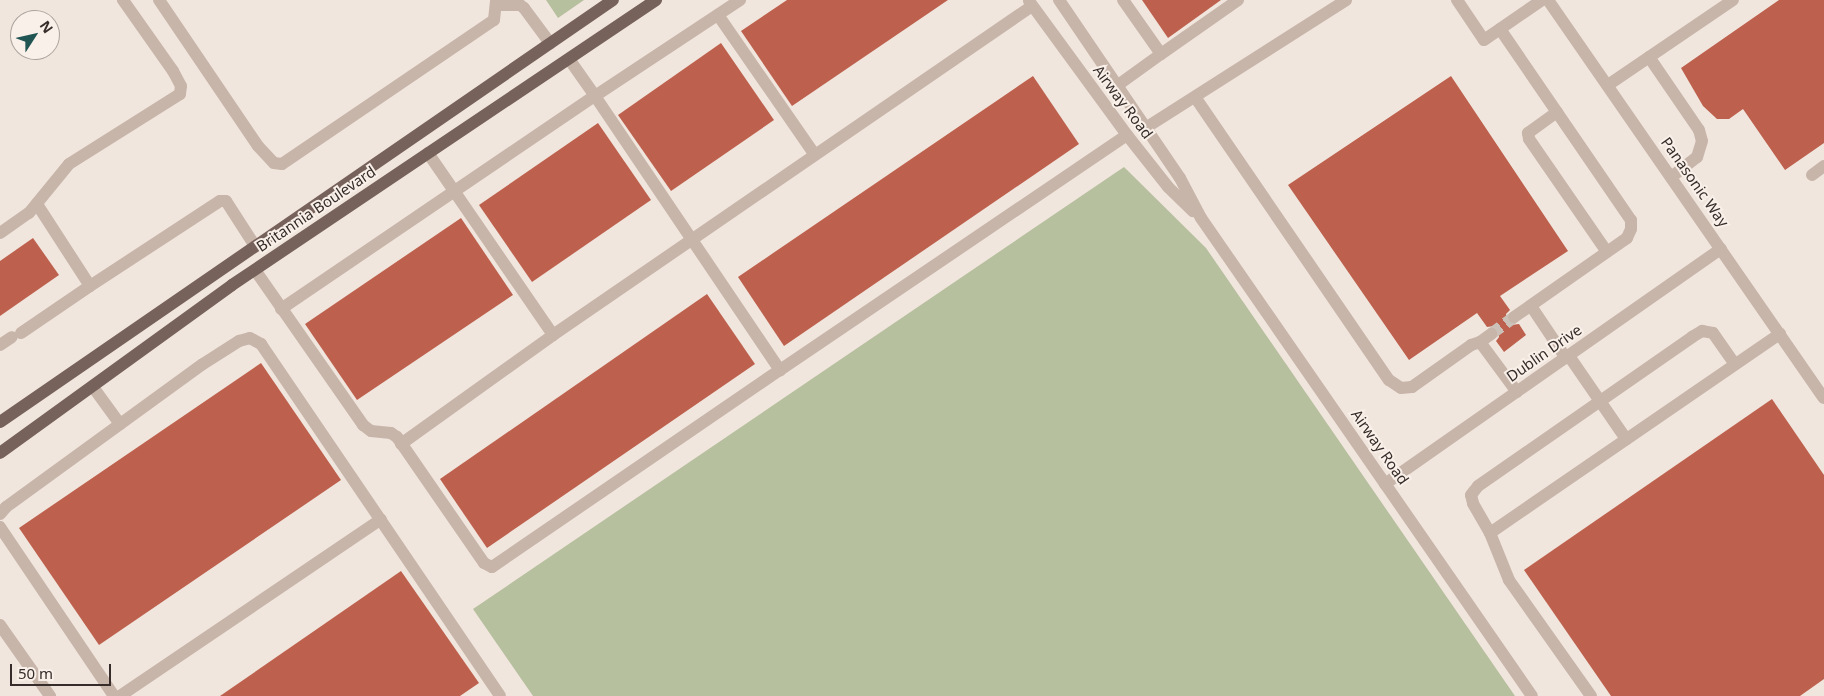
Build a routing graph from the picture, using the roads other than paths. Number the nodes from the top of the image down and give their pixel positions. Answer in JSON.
{"nodes":[{"id":1,"x":123,"y":0,"type":"edge"},
{"id":2,"x":159,"y":0,"type":"edge"},
{"id":3,"x":613,"y":0,"type":"edge"},
{"id":4,"x":656,"y":0,"type":"edge"},
{"id":5,"x":740,"y":0,"type":"edge"},
{"id":6,"x":1058,"y":0,"type":"edge"},
{"id":7,"x":1123,"y":0,"type":"edge"},
{"id":8,"x":1238,"y":0,"type":"edge"},
{"id":9,"x":1346,"y":0,"type":"edge"},
{"id":10,"x":1457,"y":0,"type":"edge"},
{"id":11,"x":1542,"y":0,"type":"edge"},
{"id":12,"x":1548,"y":0,"type":"edge"},
{"id":13,"x":1732,"y":0,"type":"edge"},
{"id":14,"x":497,"y":2,"type":"edge"},
{"id":15,"x":1030,"y":3,"type":"edge"},
{"id":16,"x":718,"y":15,"type":"junction"},
{"id":17,"x":1500,"y":29,"type":"junction"},
{"id":18,"x":550,"y":43,"type":"junction"},
{"id":19,"x":1161,"y":54,"type":"junction"},
{"id":20,"x":1649,"y":57,"type":"junction"},
{"id":21,"x":569,"y":59,"type":"junction"},
{"id":22,"x":1118,"y":85,"type":"junction"},
{"id":23,"x":1608,"y":85,"type":"junction"},
{"id":24,"x":595,"y":96,"type":"junction"},
{"id":25,"x":1195,"y":97,"type":"junction"},
{"id":26,"x":1557,"y":112,"type":"junction"},
{"id":27,"x":1147,"y":128,"type":"junction"},
{"id":28,"x":1127,"y":135,"type":"junction"},
{"id":29,"x":428,"y":153,"type":"junction"},
{"id":30,"x":815,"y":155,"type":"junction"},
{"id":31,"x":1824,"y":166,"type":"edge"},
{"id":32,"x":1812,"y":175,"type":"dead end"},
{"id":33,"x":1671,"y":177,"type":"junction"},
{"id":34,"x":455,"y":192,"type":"junction"},
{"id":35,"x":37,"y":204,"type":"junction"},
{"id":36,"x":1201,"y":218,"type":"junction"},
{"id":37,"x":0,"y":233,"type":"edge"},
{"id":38,"x":692,"y":240,"type":"junction"},
{"id":39,"x":255,"y":246,"type":"junction"},
{"id":40,"x":1721,"y":249,"type":"junction"},
{"id":41,"x":1607,"y":252,"type":"junction"},
{"id":42,"x":254,"y":270,"type":"junction"},
{"id":43,"x":90,"y":286,"type":"junction"},
{"id":44,"x":1531,"y":306,"type":"junction"},
{"id":45,"x":281,"y":309,"type":"junction"},
{"id":46,"x":1514,"y":317,"type":"tunnel mouth"},
{"id":47,"x":1491,"y":334,"type":"tunnel mouth"},
{"id":48,"x":1780,"y":334,"type":"junction"},
{"id":49,"x":553,"y":335,"type":"junction"},
{"id":50,"x":1480,"y":342,"type":"junction"},
{"id":51,"x":0,"y":345,"type":"edge"},
{"id":52,"x":1567,"y":357,"type":"junction"},
{"id":53,"x":1735,"y":364,"type":"junction"},
{"id":54,"x":780,"y":370,"type":"junction"},
{"id":55,"x":93,"y":387,"type":"junction"},
{"id":56,"x":1517,"y":392,"type":"junction"},
{"id":57,"x":1824,"y":398,"type":"edge"},
{"id":58,"x":1600,"y":401,"type":"junction"},
{"id":59,"x":0,"y":422,"type":"edge"},
{"id":60,"x":120,"y":424,"type":"junction"},
{"id":61,"x":1626,"y":438,"type":"junction"},
{"id":62,"x":401,"y":444,"type":"junction"},
{"id":63,"x":0,"y":452,"type":"edge"},
{"id":64,"x":1385,"y":484,"type":"junction"},
{"id":65,"x":0,"y":514,"type":"edge"},
{"id":66,"x":381,"y":519,"type":"junction"},
{"id":67,"x":0,"y":527,"type":"edge"},
{"id":68,"x":1490,"y":533,"type":"junction"},
{"id":69,"x":2,"y":632,"type":"edge"},
{"id":70,"x":50,"y":696,"type":"edge"},
{"id":71,"x":114,"y":696,"type":"edge"},
{"id":72,"x":120,"y":696,"type":"edge"},
{"id":73,"x":500,"y":696,"type":"edge"},
{"id":74,"x":1532,"y":696,"type":"edge"},
{"id":75,"x":1591,"y":696,"type":"edge"}],
"edges":[{"from":1,"to":35,"type":"street"},
{"from":2,"to":14,"type":"street"},
{"from":3,"to":18,"type":"main road","name":"Britannia Boulevard"},
{"from":4,"to":21,"type":"main road","name":"Britannia Boulevard"},
{"from":5,"to":16,"type":"street"},
{"from":6,"to":22,"type":"street","name":"Airway Road"},
{"from":7,"to":19,"type":"street"},
{"from":8,"to":19,"type":"street"},
{"from":9,"to":25,"type":"street"},
{"from":10,"to":17,"type":"street"},
{"from":11,"to":17,"type":"street"},
{"from":12,"to":23,"type":"street","name":"Panasonic Way"},
{"from":13,"to":20,"type":"street"},
{"from":14,"to":18,"type":"street"},
{"from":15,"to":28,"type":"street","name":"Airway Road"},
{"from":15,"to":30,"type":"street"},
{"from":16,"to":24,"type":"street"},
{"from":16,"to":30,"type":"street"},
{"from":17,"to":26,"type":"street"},
{"from":18,"to":39,"type":"main road","name":"Britannia Boulevard"},
{"from":19,"to":22,"type":"street"},
{"from":20,"to":23,"type":"street"},
{"from":20,"to":33,"type":"street"},
{"from":21,"to":24,"type":"street"},
{"from":21,"to":29,"type":"main road","name":"Britannia Boulevard"},
{"from":22,"to":27,"type":"street","name":"Airway Road"},
{"from":23,"to":33,"type":"street","name":"Panasonic Way"},
{"from":24,"to":34,"type":"street"},
{"from":24,"to":38,"type":"street"},
{"from":25,"to":27,"type":"street"},
{"from":25,"to":50,"type":"street"},
{"from":26,"to":41,"type":"street"},
{"from":26,"to":41,"type":"street"},
{"from":27,"to":36,"type":"street","name":"Airway Road"},
{"from":28,"to":36,"type":"street","name":"Airway Road"},
{"from":28,"to":54,"type":"street"},
{"from":29,"to":34,"type":"street"},
{"from":29,"to":42,"type":"main road","name":"Britannia Boulevard"},
{"from":30,"to":38,"type":"street"},
{"from":31,"to":32,"type":"street"},
{"from":33,"to":40,"type":"street","name":"Panasonic Way"},
{"from":34,"to":45,"type":"street"},
{"from":34,"to":49,"type":"street"},
{"from":35,"to":37,"type":"street"},
{"from":35,"to":43,"type":"street"},
{"from":36,"to":64,"type":"street","name":"Airway Road"},
{"from":38,"to":49,"type":"street"},
{"from":38,"to":54,"type":"street"},
{"from":39,"to":43,"type":"street"},
{"from":39,"to":59,"type":"main road","name":"Britannia Boulevard"},
{"from":40,"to":48,"type":"street","name":"Panasonic Way"},
{"from":40,"to":52,"type":"street","name":"Dublin Drive"},
{"from":41,"to":44,"type":"street"},
{"from":42,"to":45,"type":"street"},
{"from":42,"to":55,"type":"main road","name":"Britannia Boulevard"},
{"from":43,"to":51,"type":"street"},
{"from":44,"to":46,"type":"street"},
{"from":44,"to":52,"type":"street"},
{"from":45,"to":62,"type":"street"},
{"from":47,"to":50,"type":"street"},
{"from":48,"to":53,"type":"street"},
{"from":48,"to":57,"type":"street","name":"Panasonic Way"},
{"from":49,"to":62,"type":"street"},
{"from":50,"to":56,"type":"street"},
{"from":52,"to":56,"type":"street","name":"Dublin Drive"},
{"from":52,"to":58,"type":"street"},
{"from":53,"to":58,"type":"street"},
{"from":53,"to":61,"type":"street"},
{"from":54,"to":62,"type":"street"},
{"from":55,"to":60,"type":"street"},
{"from":55,"to":63,"type":"main road","name":"Britannia Boulevard"},
{"from":56,"to":64,"type":"street","name":"Dublin Drive"},
{"from":58,"to":61,"type":"street"},
{"from":58,"to":68,"type":"street"},
{"from":60,"to":65,"type":"street"},
{"from":60,"to":66,"type":"street"},
{"from":61,"to":68,"type":"street"},
{"from":64,"to":74,"type":"street","name":"Airway Road"},
{"from":66,"to":72,"type":"street"},
{"from":66,"to":73,"type":"street"},
{"from":67,"to":71,"type":"street"},
{"from":68,"to":75,"type":"street"},
{"from":69,"to":70,"type":"street"}]}
